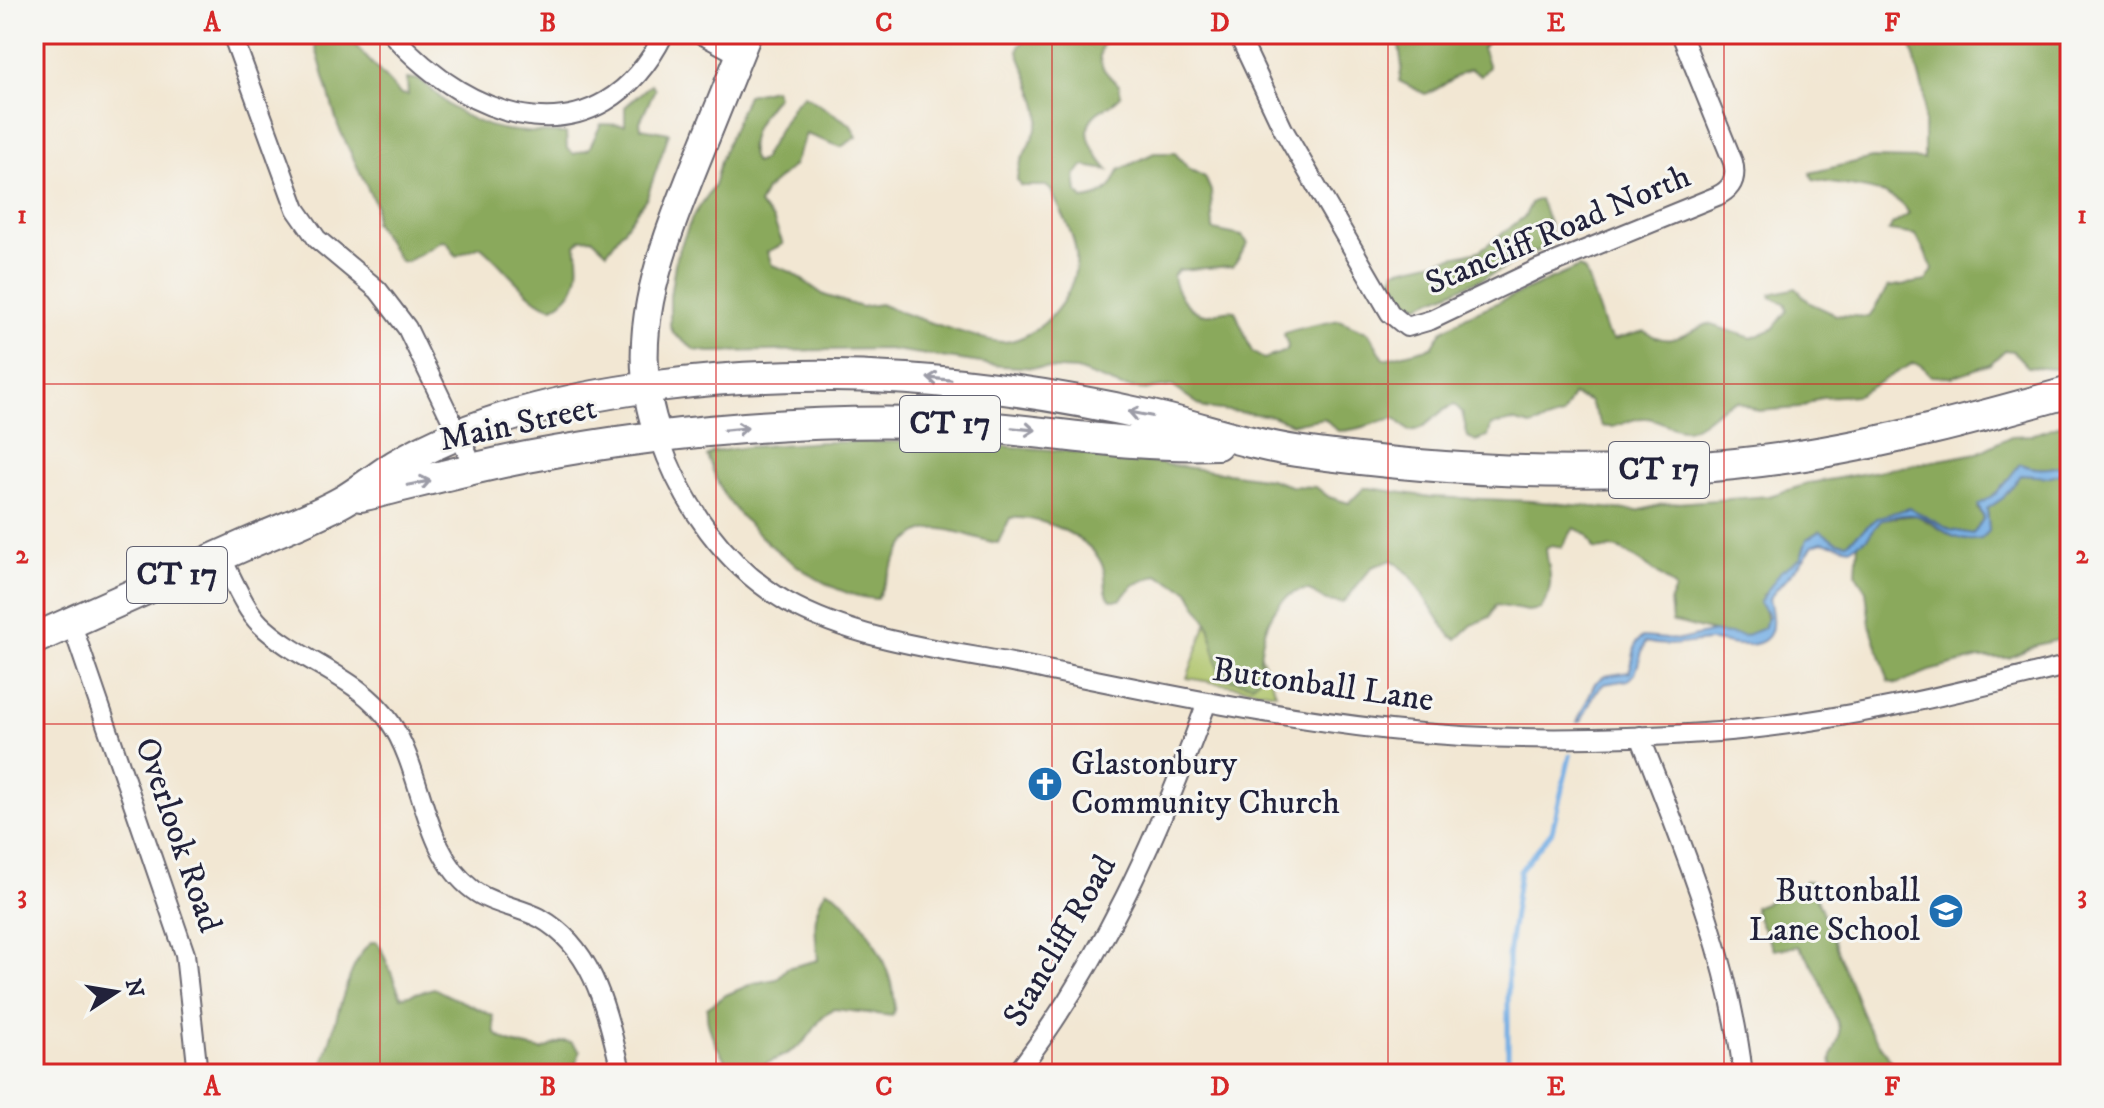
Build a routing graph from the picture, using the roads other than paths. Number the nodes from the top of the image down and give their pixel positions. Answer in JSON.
{"nodes":[{"id":1,"x":232,"y":34,"type":"edge"},
{"id":2,"x":392,"y":34,"type":"edge"},
{"id":3,"x":664,"y":34,"type":"edge"},
{"id":4,"x":701,"y":34,"type":"edge"},
{"id":5,"x":1238,"y":34,"type":"edge"},
{"id":6,"x":1681,"y":34,"type":"edge"},
{"id":7,"x":744,"y":44,"type":"edge"},
{"id":8,"x":648,"y":387,"type":"junction"},
{"id":9,"x":2070,"y":392,"type":"edge"},
{"id":10,"x":460,"y":437,"type":"junction"},
{"id":11,"x":659,"y":437,"type":"junction"},
{"id":12,"x":1242,"y":443,"type":"junction"},
{"id":13,"x":475,"y":469,"type":"junction"},
{"id":14,"x":343,"y":501,"type":"junction"},
{"id":15,"x":220,"y":556,"type":"junction"},
{"id":16,"x":71,"y":622,"type":"junction"},
{"id":17,"x":34,"y":639,"type":"edge"},
{"id":18,"x":2070,"y":665,"type":"edge"},
{"id":19,"x":1207,"y":702,"type":"junction"},
{"id":20,"x":1640,"y":736,"type":"junction"},
{"id":21,"x":198,"y":1074,"type":"edge"},
{"id":22,"x":622,"y":1074,"type":"edge"},
{"id":23,"x":1016,"y":1074,"type":"edge"},
{"id":24,"x":1743,"y":1074,"type":"edge"}],
"edges":[{"from":1,"to":10,"type":"street"},
{"from":2,"to":3,"type":"street"},
{"from":4,"to":7,"type":"street"},
{"from":5,"to":6,"type":"street","name":"Stancliff Road North"},
{"from":7,"to":8,"type":"main road"},
{"from":8,"to":10,"type":"main road","name":"Main Street","number":"CT 17"},
{"from":8,"to":11,"type":"main road"},
{"from":12,"to":8,"type":"main road","number":"CT 17","one_way":true},
{"from":9,"to":12,"type":"main road","number":"CT 17"},
{"from":10,"to":13,"type":"street"},
{"from":10,"to":14,"type":"main road","name":"Main Street","number":"CT 17"},
{"from":11,"to":12,"type":"main road","number":"CT 17","one_way":true},
{"from":11,"to":13,"type":"main road","name":"Main Street","number":"CT 17"},
{"from":11,"to":19,"type":"street","name":"Buttonball Lane"},
{"from":14,"to":13,"type":"main road","name":"Main Street","number":"CT 17","one_way":true},
{"from":14,"to":15,"type":"main road","name":"Main Street","number":"CT 17"},
{"from":15,"to":16,"type":"main road","name":"Main Street","number":"CT 17"},
{"from":15,"to":22,"type":"street"},
{"from":16,"to":17,"type":"main road","name":"Main Street","number":"CT 17"},
{"from":16,"to":21,"type":"street","name":"Overlook Road"},
{"from":18,"to":20,"type":"street","name":"Buttonball Lane"},
{"from":19,"to":20,"type":"street","name":"Buttonball Lane"},
{"from":19,"to":23,"type":"street","name":"Stancliff Road"},
{"from":20,"to":24,"type":"street"}]}
